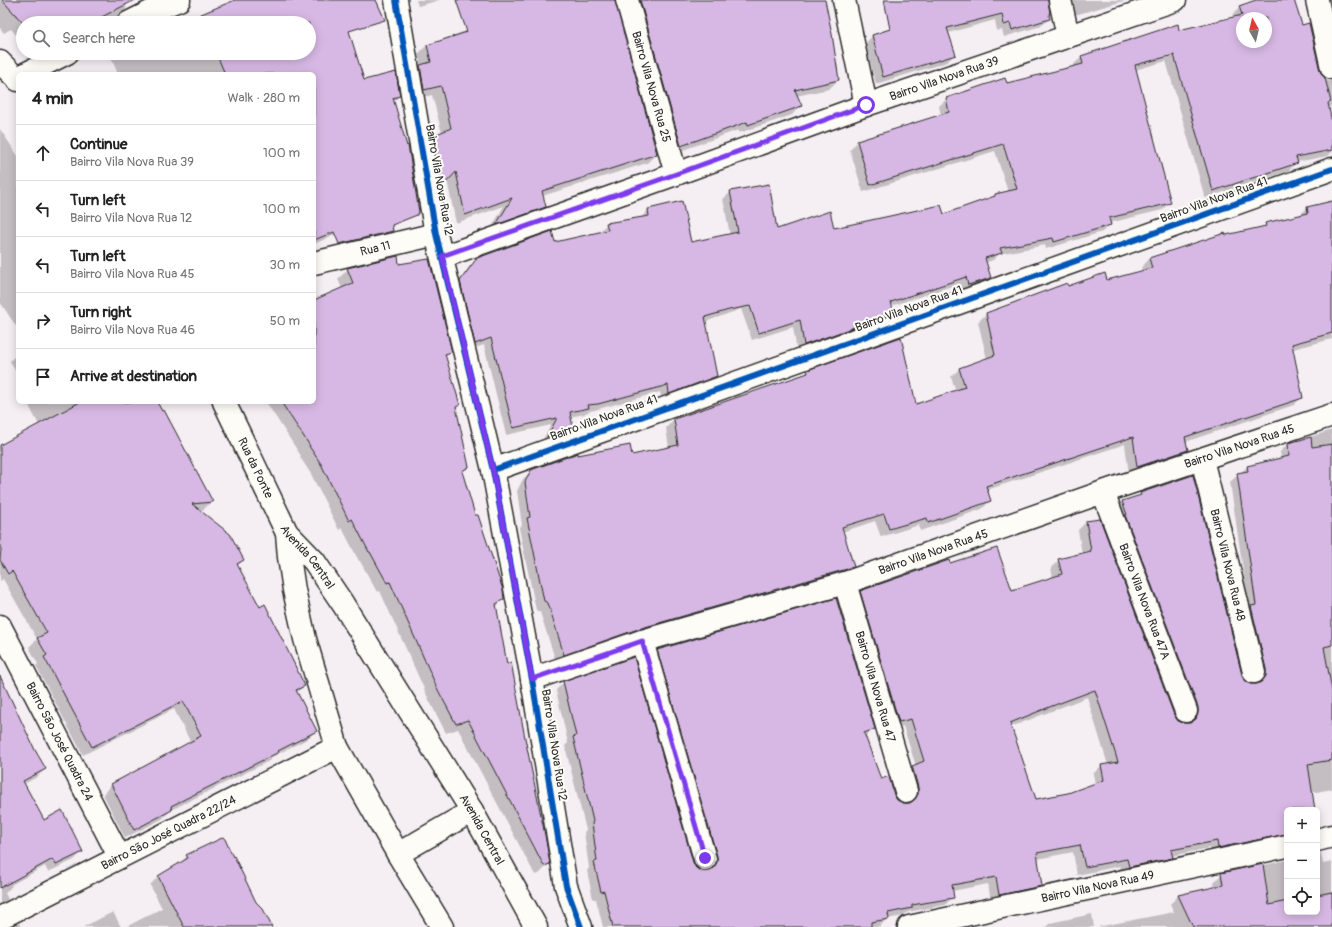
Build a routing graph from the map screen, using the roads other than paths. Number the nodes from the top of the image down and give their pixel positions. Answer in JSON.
{"nodes":[{"id":1,"x":179,"y":0,"type":"edge"},
{"id":2,"x":396,"y":0,"type":"edge"},
{"id":3,"x":628,"y":0,"type":"edge"},
{"id":4,"x":844,"y":0,"type":"edge"},
{"id":5,"x":1060,"y":0,"type":"edge"},
{"id":6,"x":1317,"y":0,"type":"edge"},
{"id":7,"x":1164,"y":2,"type":"edge"},
{"id":8,"x":153,"y":5,"type":"edge"},
{"id":9,"x":138,"y":16,"type":"edge"},
{"id":10,"x":1068,"y":36,"type":"junction"},
{"id":11,"x":53,"y":60,"type":"edge"},
{"id":12,"x":0,"y":62,"type":"edge"},
{"id":13,"x":1332,"y":68,"type":"edge"},
{"id":14,"x":29,"y":72,"type":"edge"},
{"id":15,"x":16,"y":75,"type":"edge"},
{"id":16,"x":866,"y":105,"type":"junction"},
{"id":17,"x":1332,"y":169,"type":"edge"},
{"id":18,"x":676,"y":174,"type":"junction"},
{"id":19,"x":436,"y":234,"type":"junction"},
{"id":20,"x":442,"y":256,"type":"junction"},
{"id":21,"x":316,"y":263,"type":"edge"},
{"id":22,"x":225,"y":404,"type":"edge"},
{"id":23,"x":1332,"y":415,"type":"edge"},
{"id":24,"x":1202,"y":459,"type":"junction"},
{"id":25,"x":493,"y":470,"type":"junction"},
{"id":26,"x":1103,"y":492,"type":"junction"},
{"id":27,"x":287,"y":533,"type":"junction"},
{"id":28,"x":845,"y":583,"type":"junction"},
{"id":29,"x":0,"y":626,"type":"edge"},
{"id":30,"x":642,"y":641,"type":"junction"},
{"id":31,"x":1254,"y":672,"type":"dead end"},
{"id":32,"x":532,"y":679,"type":"junction"},
{"id":33,"x":1186,"y":711,"type":"dead end"},
{"id":34,"x":337,"y":747,"type":"junction"},
{"id":35,"x":906,"y":791,"type":"dead end"},
{"id":36,"x":472,"y":811,"type":"junction"},
{"id":37,"x":1332,"y":836,"type":"edge"},
{"id":38,"x":1320,"y":839,"type":"edge"},
{"id":39,"x":1284,"y":847,"type":"edge"},
{"id":40,"x":398,"y":854,"type":"junction"},
{"id":41,"x":119,"y":856,"type":"junction"},
{"id":42,"x":705,"y":858,"type":"dead end"},
{"id":43,"x":0,"y":918,"type":"edge"},
{"id":44,"x":442,"y":927,"type":"edge"},
{"id":45,"x":536,"y":927,"type":"edge"},
{"id":46,"x":581,"y":927,"type":"edge"},
{"id":47,"x":908,"y":927,"type":"edge"}],
"edges":[{"from":1,"to":8,"type":"street"},
{"from":2,"to":19,"type":"street","name":"Bairro Vila Nova Rua 12"},
{"from":3,"to":18,"type":"street","name":"Bairro Vila Nova Rua 25"},
{"from":4,"to":16,"type":"street"},
{"from":5,"to":10,"type":"street"},
{"from":6,"to":13,"type":"street"},
{"from":7,"to":10,"type":"street","name":"Bairro Vila Nova Rua 39"},
{"from":8,"to":9,"type":"street"},
{"from":10,"to":16,"type":"street","name":"Bairro Vila Nova Rua 39"},
{"from":11,"to":14,"type":"street"},
{"from":12,"to":15,"type":"street"},
{"from":16,"to":18,"type":"street","name":"Bairro Vila Nova Rua 39"},
{"from":17,"to":25,"type":"street","name":"Bairro Vila Nova Rua 41"},
{"from":18,"to":20,"type":"street","name":"Bairro Vila Nova Rua 39"},
{"from":19,"to":20,"type":"street","name":"Bairro Vila Nova Rua 12"},
{"from":19,"to":21,"type":"street","name":"Rua 11"},
{"from":20,"to":25,"type":"street","name":"Bairro Vila Nova Rua 12"},
{"from":22,"to":27,"type":"street","name":"Rua da Ponte"},
{"from":23,"to":24,"type":"street","name":"Bairro Vila Nova Rua 45"},
{"from":24,"to":26,"type":"street","name":"Bairro Vila Nova Rua 45"},
{"from":24,"to":31,"type":"street","name":"Bairro Vila Nova Rua 48"},
{"from":25,"to":32,"type":"street","name":"Bairro Vila Nova Rua 12"},
{"from":26,"to":28,"type":"street","name":"Bairro Vila Nova Rua 45"},
{"from":26,"to":33,"type":"street","name":"Bairro Vila Nova Rua 47A"},
{"from":27,"to":34,"type":"street","name":"Avenida Central"},
{"from":27,"to":36,"type":"street","name":"Avenida Central"},
{"from":28,"to":30,"type":"street","name":"Bairro Vila Nova Rua 45"},
{"from":28,"to":35,"type":"street","name":"Bairro Vila Nova Rua 47"},
{"from":29,"to":41,"type":"street","name":"Bairro São José Quadra 24"},
{"from":30,"to":32,"type":"street","name":"Bairro Vila Nova Rua 45"},
{"from":30,"to":42,"type":"street"},
{"from":32,"to":46,"type":"street","name":"Bairro Vila Nova Rua 12"},
{"from":34,"to":40,"type":"street","name":"Avenida Central"},
{"from":34,"to":41,"type":"street","name":"Bairro São José Quadra 22/24"},
{"from":36,"to":40,"type":"street"},
{"from":36,"to":45,"type":"street","name":"Avenida Central"},
{"from":37,"to":38,"type":"street"},
{"from":39,"to":47,"type":"street","name":"Bairro Vila Nova Rua 49"},
{"from":40,"to":44,"type":"street","name":"Avenida Central"},
{"from":41,"to":43,"type":"street","name":"Bairro São José Quadra 22/24"}]}
